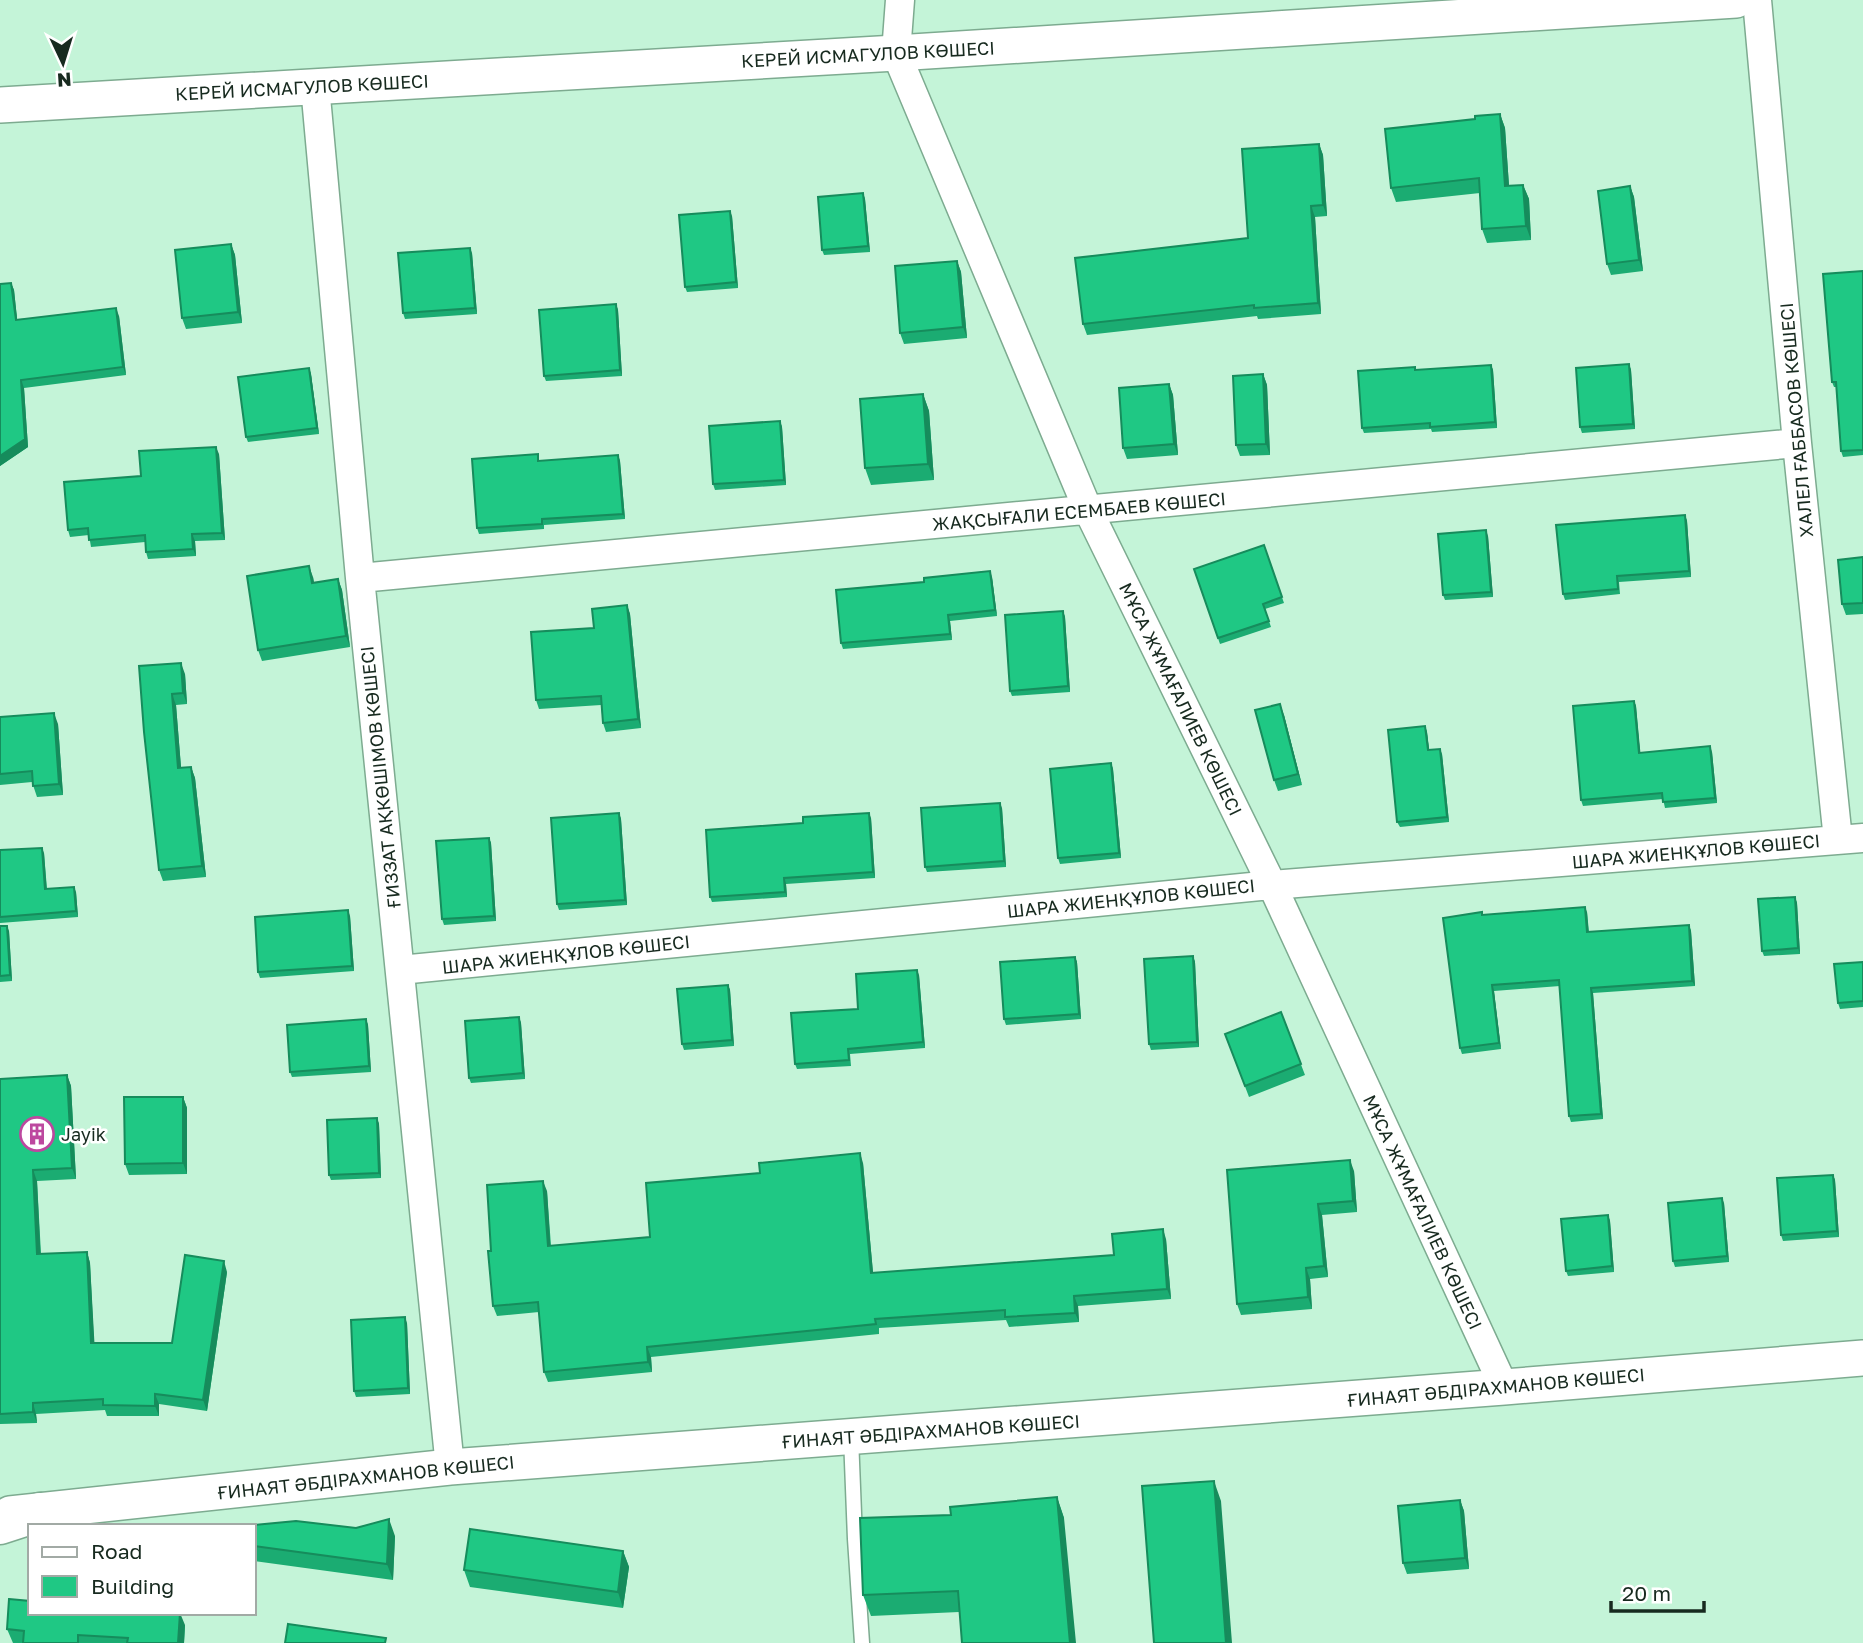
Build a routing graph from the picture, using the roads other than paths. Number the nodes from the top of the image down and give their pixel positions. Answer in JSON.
{"nodes":[{"id":1,"x":900,"y":0,"type":"edge"},
{"id":2,"x":1736,"y":0,"type":"edge"},
{"id":3,"x":1757,"y":0,"type":"edge"},
{"id":4,"x":896,"y":53,"type":"junction"},
{"id":5,"x":315,"y":86,"type":"junction"},
{"id":6,"x":0,"y":105,"type":"edge"},
{"id":7,"x":1797,"y":443,"type":"junction"},
{"id":8,"x":1088,"y":510,"type":"junction"},
{"id":9,"x":360,"y":578,"type":"junction"},
{"id":10,"x":1850,"y":839,"type":"edge"},
{"id":11,"x":1272,"y":885,"type":"junction"},
{"id":12,"x":400,"y":970,"type":"junction"},
{"id":13,"x":1863,"y":1358,"type":"edge"},
{"id":14,"x":1504,"y":1387,"type":"junction"},
{"id":15,"x":851,"y":1437,"type":"junction"},
{"id":16,"x":450,"y":1467,"type":"junction"},
{"id":17,"x":0,"y":1507,"type":"edge"},
{"id":18,"x":40,"y":1512,"type":"junction"},
{"id":19,"x":0,"y":1515,"type":"edge"},
{"id":20,"x":0,"y":1525,"type":"edge"},
{"id":21,"x":862,"y":1643,"type":"edge"}],
"edges":[{"from":1,"to":4,"type":"street","name":"МҰСА ЖҰМАҒАЛИЕВ КӨШЕСІ"},
{"from":2,"to":4,"type":"street","name":"КЕРЕЙ ИСМАГУЛОВ КӨШЕСІ"},
{"from":3,"to":7,"type":"street","name":"ХАЛЕЛ ҒАББАСОВ КӨШЕСІ"},
{"from":4,"to":5,"type":"street","name":"КЕРЕЙ ИСМАГУЛОВ КӨШЕСІ"},
{"from":4,"to":8,"type":"street","name":"МҰСА ЖҰМАҒАЛИЕВ КӨШЕСІ"},
{"from":5,"to":6,"type":"street","name":"КЕРЕЙ ИСМАГУЛОВ КӨШЕСІ"},
{"from":5,"to":9,"type":"street","name":"ҒИЗЗАТ АҚКӨШІМОВ КӨШЕСI"},
{"from":7,"to":8,"type":"street","name":"ЖАҚСЫҒАЛИ ЕСЕМБАЕВ КӨШЕСI"},
{"from":7,"to":10,"type":"street","name":"ХАЛЕЛ ҒАББАСОВ КӨШЕСІ"},
{"from":8,"to":9,"type":"street","name":"ЖАҚСЫҒАЛИ ЕСЕМБАЕВ КӨШЕСI"},
{"from":8,"to":11,"type":"street","name":"МҰСА ЖҰМАҒАЛИЕВ КӨШЕСІ"},
{"from":9,"to":12,"type":"street","name":"ҒИЗЗАТ АҚКӨШІМОВ КӨШЕСI"},
{"from":10,"to":11,"type":"street","name":"ШАРА ЖИЕНҚҰЛОВ КӨШЕСІ"},
{"from":11,"to":12,"type":"street","name":"ШАРА ЖИЕНҚҰЛОВ КӨШЕСІ"},
{"from":11,"to":14,"type":"street","name":"МҰСА ЖҰМАҒАЛИЕВ КӨШЕСІ"},
{"from":12,"to":16,"type":"street","name":"ҒИЗЗАТ АҚКӨШІМОВ КӨШЕСI"},
{"from":13,"to":14,"type":"street","name":"ҒИНАЯТ ӘБДІРАХМАНОВ КӨШЕСІ"},
{"from":14,"to":15,"type":"street","name":"ҒИНАЯТ ӘБДІРАХМАНОВ КӨШЕСІ"},
{"from":15,"to":16,"type":"street","name":"ҒИНАЯТ ӘБДІРАХМАНОВ КӨШЕСІ"},
{"from":15,"to":21,"type":"lane"},
{"from":16,"to":18,"type":"street","name":"ҒИНАЯТ ӘБДІРАХМАНОВ КӨШЕСІ"},
{"from":17,"to":18,"type":"main road"},
{"from":18,"to":19,"type":"street","name":"ҒИНАЯТ ӘБДІРАХМАНОВ КӨШЕСІ"},
{"from":18,"to":20,"type":"main road"}]}
